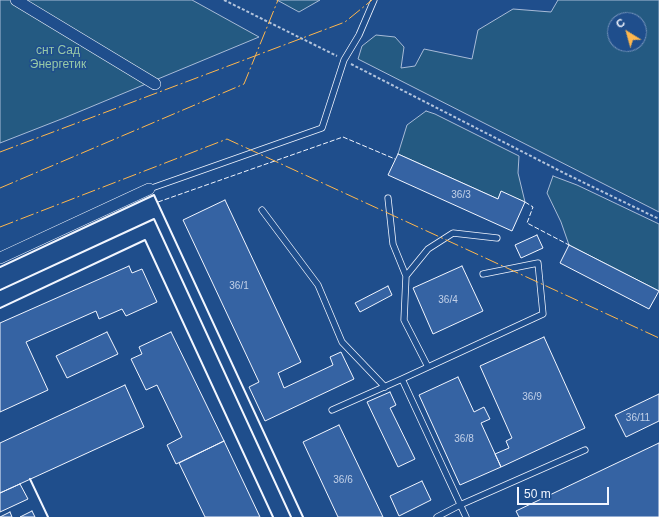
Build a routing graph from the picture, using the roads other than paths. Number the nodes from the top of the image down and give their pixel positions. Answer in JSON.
{"nodes":[{"id":1,"x":16,"y":0,"type":"edge"},
{"id":2,"x":374,"y":0,"type":"edge"},
{"id":3,"x":155,"y":84,"type":"dead end"},
{"id":4,"x":149,"y":189,"type":"joint"},
{"id":5,"x":388,"y":198,"type":"dead end"},
{"id":6,"x":262,"y":210,"type":"dead end"},
{"id":7,"x":497,"y":238,"type":"dead end"},
{"id":8,"x":0,"y":258,"type":"edge"},
{"id":9,"x":483,"y":274,"type":"dead end"},
{"id":10,"x":406,"y":276,"type":"junction"},
{"id":11,"x":428,"y":367,"type":"junction"},
{"id":12,"x":402,"y":379,"type":"junction"},
{"id":13,"x":385,"y":387,"type":"junction"},
{"id":14,"x":332,"y":410,"type":"dead end"},
{"id":15,"x":585,"y":450,"type":"dead end"},
{"id":16,"x":460,"y":505,"type":"junction"},
{"id":17,"x":437,"y":517,"type":"edge"},
{"id":18,"x":466,"y":517,"type":"edge"}],
"edges":[{"from":1,"to":3,"type":"street"},
{"from":2,"to":4,"type":"lane"},
{"from":4,"to":8,"type":"street"},
{"from":5,"to":10,"type":"lane"},
{"from":6,"to":13,"type":"lane"},
{"from":7,"to":10,"type":"lane"},
{"from":9,"to":11,"type":"lane"},
{"from":10,"to":11,"type":"lane"},
{"from":11,"to":12,"type":"lane"},
{"from":12,"to":13,"type":"lane"},
{"from":12,"to":16,"type":"lane"},
{"from":13,"to":14,"type":"lane"},
{"from":15,"to":16,"type":"lane"},
{"from":16,"to":17,"type":"lane"},
{"from":16,"to":18,"type":"lane"}]}
